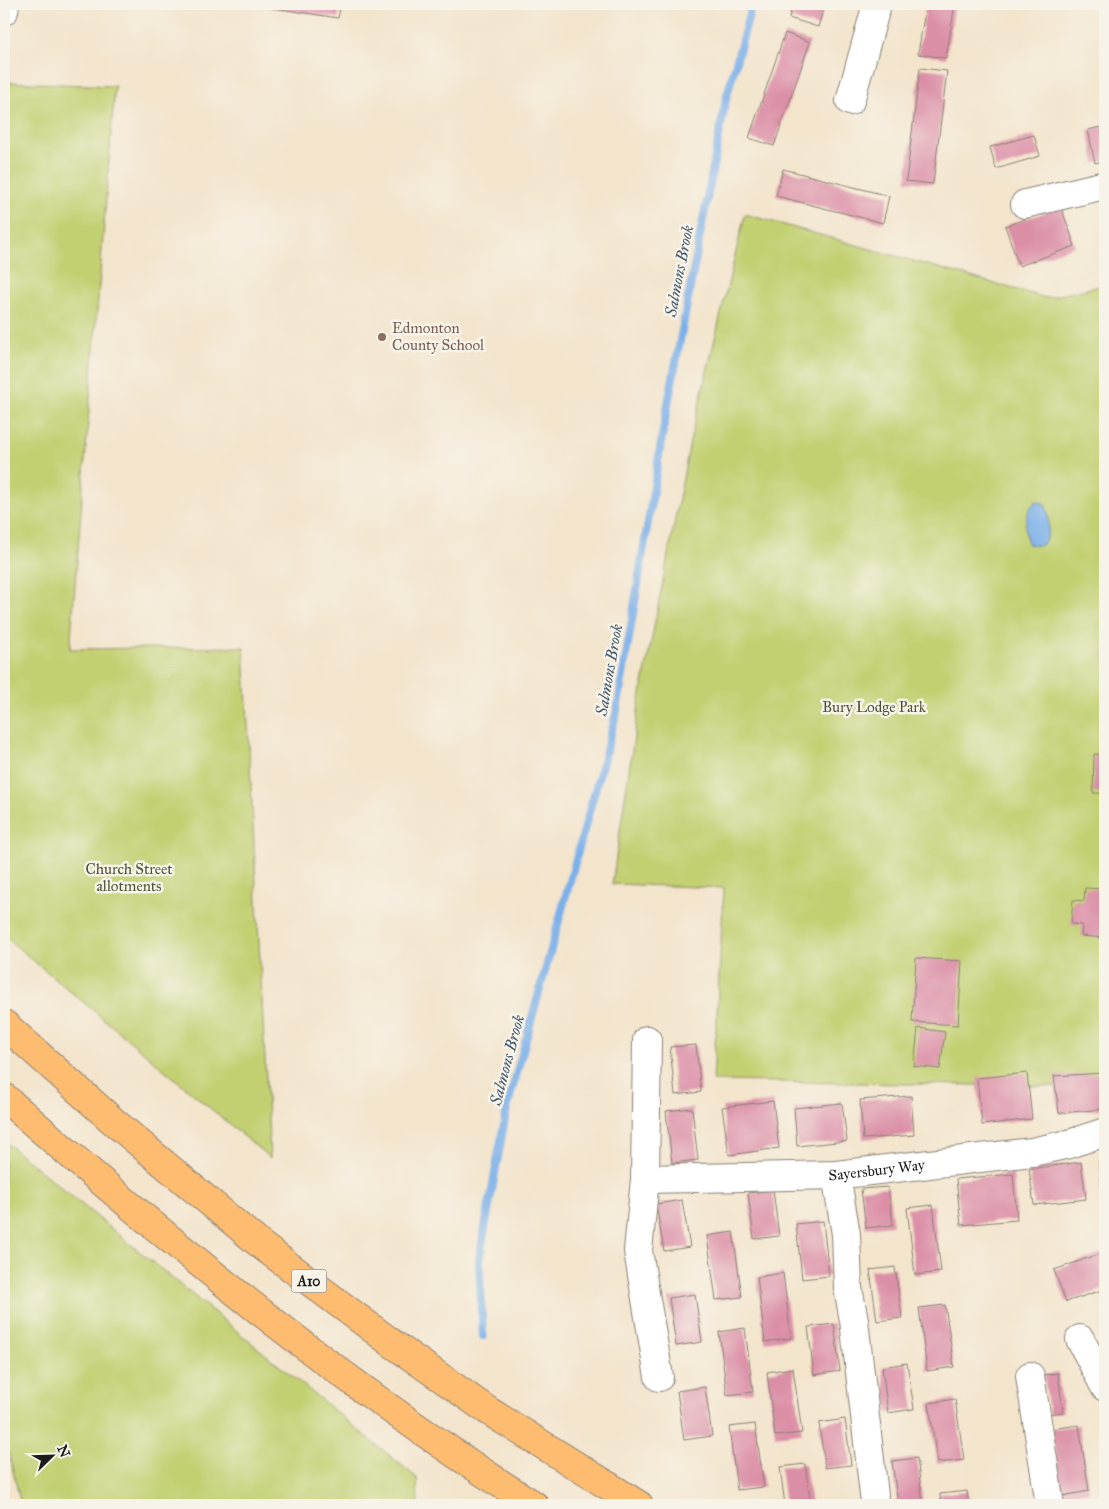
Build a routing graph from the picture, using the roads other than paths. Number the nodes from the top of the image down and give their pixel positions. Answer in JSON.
{"nodes":[{"id":1,"x":5,"y":4,"type":"edge"},
{"id":2,"x":877,"y":4,"type":"edge"},
{"id":3,"x":4,"y":11,"type":"edge"},
{"id":4,"x":850,"y":101,"type":"dead end"},
{"id":5,"x":1105,"y":185,"type":"edge"},
{"id":6,"x":1025,"y":204,"type":"dead end"},
{"id":7,"x":4,"y":1024,"type":"edge"},
{"id":8,"x":647,"y":1040,"type":"dead end"},
{"id":9,"x":4,"y":1097,"type":"edge"},
{"id":10,"x":1105,"y":1132,"type":"edge"},
{"id":11,"x":836,"y":1174,"type":"junction"},
{"id":12,"x":645,"y":1179,"type":"junction"},
{"id":13,"x":1080,"y":1339,"type":"dead end"},
{"id":14,"x":1030,"y":1376,"type":"dead end"},
{"id":15,"x":659,"y":1377,"type":"dead end"},
{"id":16,"x":1105,"y":1387,"type":"edge"},
{"id":17,"x":874,"y":1495,"type":"dead end"},
{"id":18,"x":523,"y":1502,"type":"edge"},
{"id":19,"x":639,"y":1505,"type":"edge"},
{"id":20,"x":1050,"y":1505,"type":"edge"}],
"edges":[{"from":1,"to":3,"type":"street"},
{"from":2,"to":4,"type":"street"},
{"from":5,"to":6,"type":"street"},
{"from":7,"to":19,"type":"highway","number":"A10"},
{"from":8,"to":12,"type":"street"},
{"from":9,"to":18,"type":"highway"},
{"from":10,"to":11,"type":"street","name":"Sayersbury Way"},
{"from":11,"to":12,"type":"street","name":"Sayersbury Way"},
{"from":11,"to":17,"type":"street"},
{"from":12,"to":15,"type":"street"},
{"from":13,"to":16,"type":"street"},
{"from":14,"to":20,"type":"street"}]}
